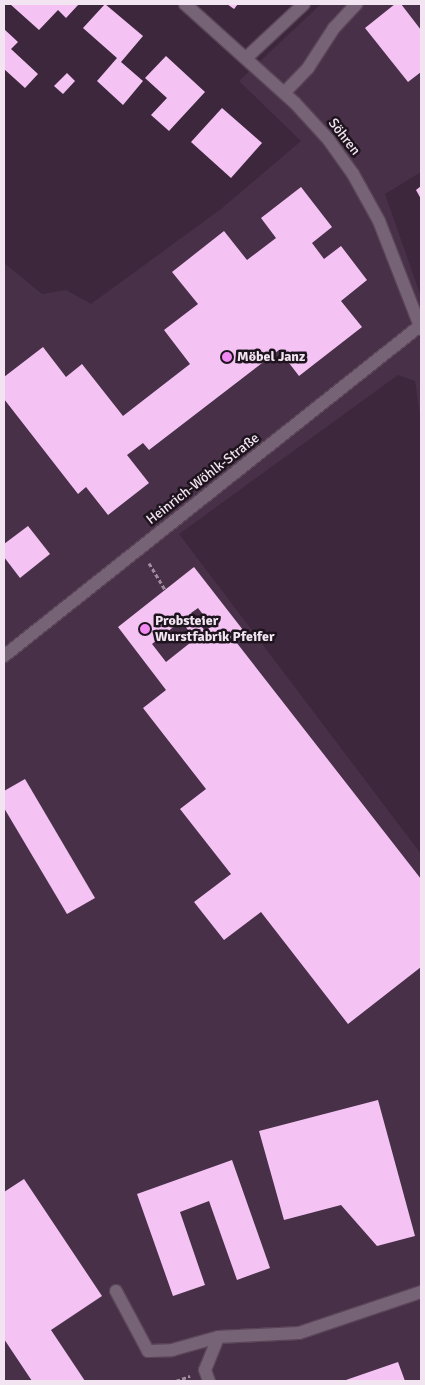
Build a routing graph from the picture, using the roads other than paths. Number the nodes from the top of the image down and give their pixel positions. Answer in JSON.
{"nodes":[{"id":1,"x":185,"y":4,"type":"edge"},
{"id":2,"x":304,"y":4,"type":"edge"},
{"id":3,"x":356,"y":4,"type":"edge"},
{"id":4,"x":246,"y":58,"type":"junction"},
{"id":5,"x":284,"y":92,"type":"junction"},
{"id":6,"x":421,"y":327,"type":"edge"},
{"id":7,"x":4,"y":656,"type":"edge"},
{"id":8,"x":116,"y":1291,"type":"dead end"},
{"id":9,"x":421,"y":1292,"type":"edge"},
{"id":10,"x":218,"y":1337,"type":"junction"},
{"id":11,"x":209,"y":1381,"type":"edge"}],
"edges":[{"from":1,"to":4,"type":"street","name":"Söhren"},
{"from":2,"to":4,"type":"street"},
{"from":3,"to":5,"type":"street"},
{"from":4,"to":5,"type":"street","name":"Söhren"},
{"from":5,"to":6,"type":"street","name":"Söhren"},
{"from":6,"to":7,"type":"street","name":"Heinrich-Wöhlk-Straße"},
{"from":8,"to":10,"type":"street"},
{"from":9,"to":10,"type":"street"},
{"from":10,"to":11,"type":"street"}]}
